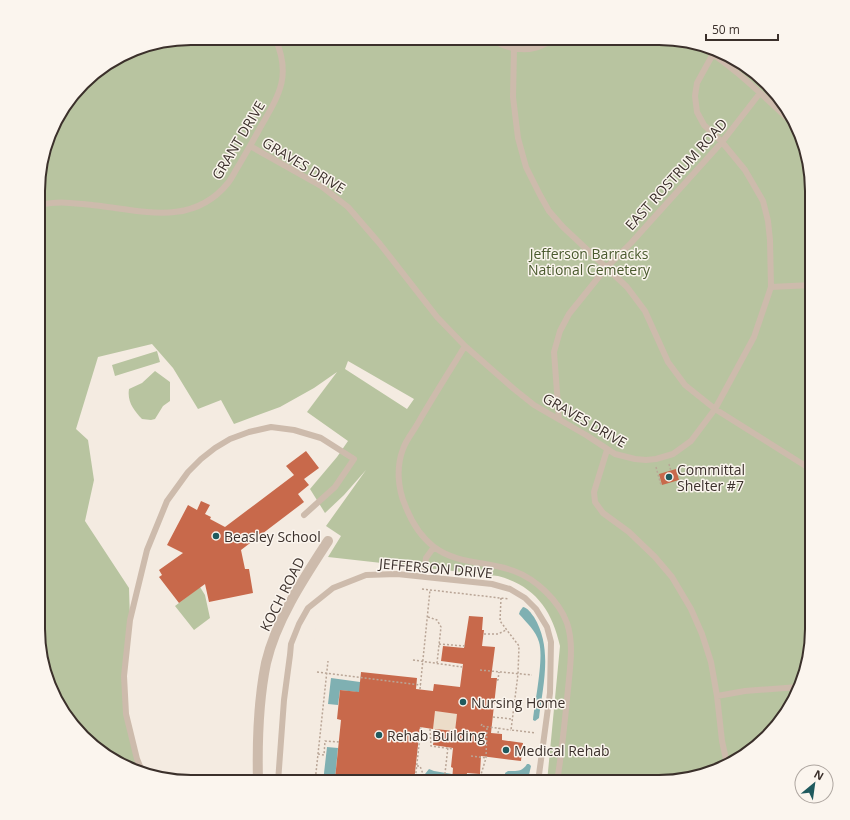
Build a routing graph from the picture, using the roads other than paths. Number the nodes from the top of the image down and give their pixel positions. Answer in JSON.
{"nodes":[{"id":1,"x":278,"y":45,"type":"edge"},
{"id":2,"x":500,"y":45,"type":"edge"},
{"id":3,"x":543,"y":45,"type":"edge"},
{"id":4,"x":514,"y":49,"type":"junction"},
{"id":5,"x":712,"y":55,"type":"edge"},
{"id":6,"x":716,"y":56,"type":"edge"},
{"id":7,"x":760,"y":93,"type":"junction"},
{"id":8,"x":782,"y":113,"type":"edge"},
{"id":9,"x":722,"y":142,"type":"junction"},
{"id":10,"x":250,"y":146,"type":"junction"},
{"id":11,"x":45,"y":205,"type":"edge"},
{"id":12,"x":606,"y":268,"type":"junction"},
{"id":13,"x":805,"y":285,"type":"edge"},
{"id":14,"x":770,"y":287,"type":"junction"},
{"id":15,"x":465,"y":346,"type":"junction"},
{"id":16,"x":715,"y":409,"type":"junction"},
{"id":17,"x":560,"y":419,"type":"junction"},
{"id":18,"x":607,"y":450,"type":"junction"},
{"id":19,"x":805,"y":466,"type":"edge"},
{"id":20,"x":304,"y":515,"type":"dead end"},
{"id":21,"x":328,"y":541,"type":"dead end"},
{"id":22,"x":434,"y":547,"type":"junction"},
{"id":23,"x":423,"y":577,"type":"junction"},
{"id":24,"x":793,"y":687,"type":"edge"},
{"id":25,"x":717,"y":696,"type":"junction"},
{"id":26,"x":727,"y":758,"type":"edge"},
{"id":27,"x":140,"y":766,"type":"edge"},
{"id":28,"x":258,"y":775,"type":"edge"},
{"id":29,"x":279,"y":775,"type":"edge"},
{"id":30,"x":539,"y":775,"type":"edge"},
{"id":31,"x":559,"y":775,"type":"edge"}],
"edges":[{"from":1,"to":10,"type":"lane","name":"GRANT DRIVE"},
{"from":2,"to":4,"type":"lane"},
{"from":3,"to":4,"type":"lane"},
{"from":4,"to":12,"type":"lane"},
{"from":5,"to":9,"type":"lane","name":"GRAVES DRIVE"},
{"from":6,"to":7,"type":"lane"},
{"from":7,"to":8,"type":"lane"},
{"from":7,"to":9,"type":"lane","name":"EAST ROSTRUM ROAD"},
{"from":9,"to":12,"type":"lane","name":"EAST ROSTRUM ROAD"},
{"from":9,"to":14,"type":"lane","name":"GRAVES DRIVE"},
{"from":10,"to":11,"type":"lane","name":"GRANT DRIVE"},
{"from":10,"to":15,"type":"lane","name":"GRAVES DRIVE"},
{"from":12,"to":16,"type":"lane"},
{"from":12,"to":17,"type":"lane","name":"EAST ROSTRUM ROAD"},
{"from":13,"to":14,"type":"lane"},
{"from":14,"to":16,"type":"lane","name":"GRAVES DRIVE"},
{"from":15,"to":17,"type":"lane","name":"GRAVES DRIVE"},
{"from":15,"to":22,"type":"lane"},
{"from":16,"to":18,"type":"lane","name":"GRAVES DRIVE"},
{"from":16,"to":19,"type":"lane"},
{"from":17,"to":18,"type":"lane","name":"GRAVES DRIVE"},
{"from":18,"to":25,"type":"lane"},
{"from":20,"to":27,"type":"lane"},
{"from":21,"to":28,"type":"street","name":"KOCH ROAD"},
{"from":22,"to":23,"type":"lane"},
{"from":22,"to":31,"type":"lane"},
{"from":23,"to":29,"type":"lane","name":"JEFFERSON DRIVE"},
{"from":23,"to":30,"type":"lane","name":"JEFFERSON DRIVE"},
{"from":24,"to":25,"type":"lane"},
{"from":25,"to":26,"type":"lane"}]}
